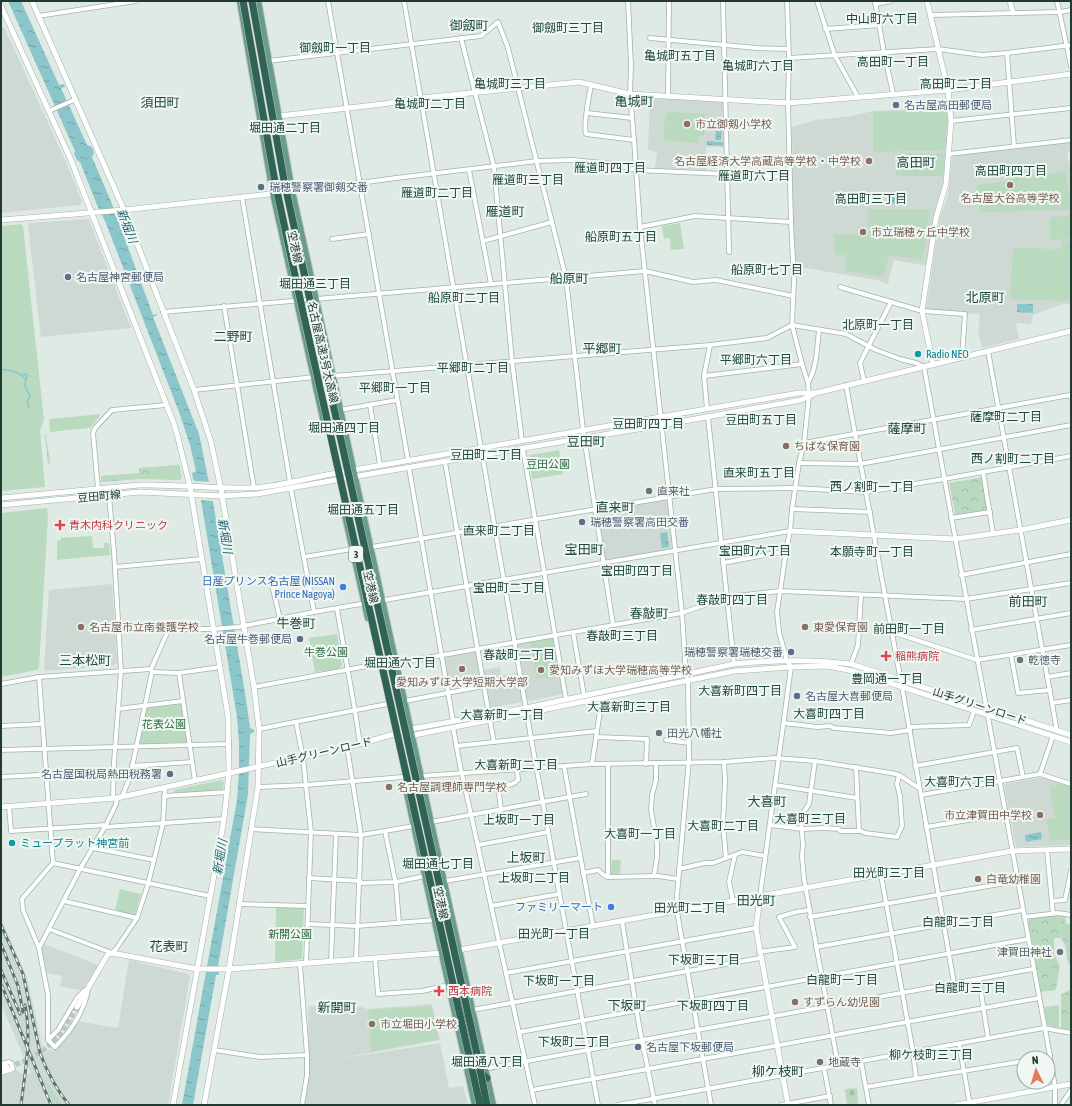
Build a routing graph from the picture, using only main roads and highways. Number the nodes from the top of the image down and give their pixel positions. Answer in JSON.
{"nodes":[{"id":1,"x":240,"y":1,"type":"edge"},
{"id":2,"x":243,"y":1,"type":"edge"},
{"id":3,"x":248,"y":1,"type":"edge"},
{"id":4,"x":252,"y":1,"type":"edge"},
{"id":5,"x":258,"y":1,"type":"edge"},
{"id":6,"x":306,"y":282,"type":"junction"},
{"id":7,"x":314,"y":364,"type":"junction"},
{"id":8,"x":390,"y":713,"type":"junction"},
{"id":9,"x":423,"y":812,"type":"junction"},
{"id":10,"x":487,"y":1078,"type":"junction"},
{"id":11,"x":475,"y":1105,"type":"edge"},
{"id":12,"x":480,"y":1105,"type":"edge"},
{"id":13,"x":487,"y":1105,"type":"edge"},
{"id":14,"x":493,"y":1105,"type":"edge"}],
"edges":[{"from":1,"to":8,"type":"main road","name":"空港線"},
{"from":2,"to":7,"type":"highway","name":"名古屋高速3号大高線","number":"3","bridge":true},
{"from":3,"to":6,"type":"highway","bridge":true},
{"from":4,"to":6,"type":"highway","name":"名古屋高速3号大高線","number":"3","bridge":true},
{"from":5,"to":10,"type":"main road","name":"空港線"},
{"from":6,"to":9,"type":"highway","name":"名古屋高速3号大高線","number":"3","bridge":true},
{"from":7,"to":8,"type":"highway","bridge":true},
{"from":7,"to":12,"type":"highway","name":"名古屋高速3号大高線","number":"3","bridge":true},
{"from":8,"to":11,"type":"main road","name":"空港線"},
{"from":9,"to":10,"type":"highway"},
{"from":9,"to":13,"type":"highway","name":"名古屋高速3号大高線","number":"3","bridge":true},
{"from":10,"to":14,"type":"main road","name":"空港線"}]}
